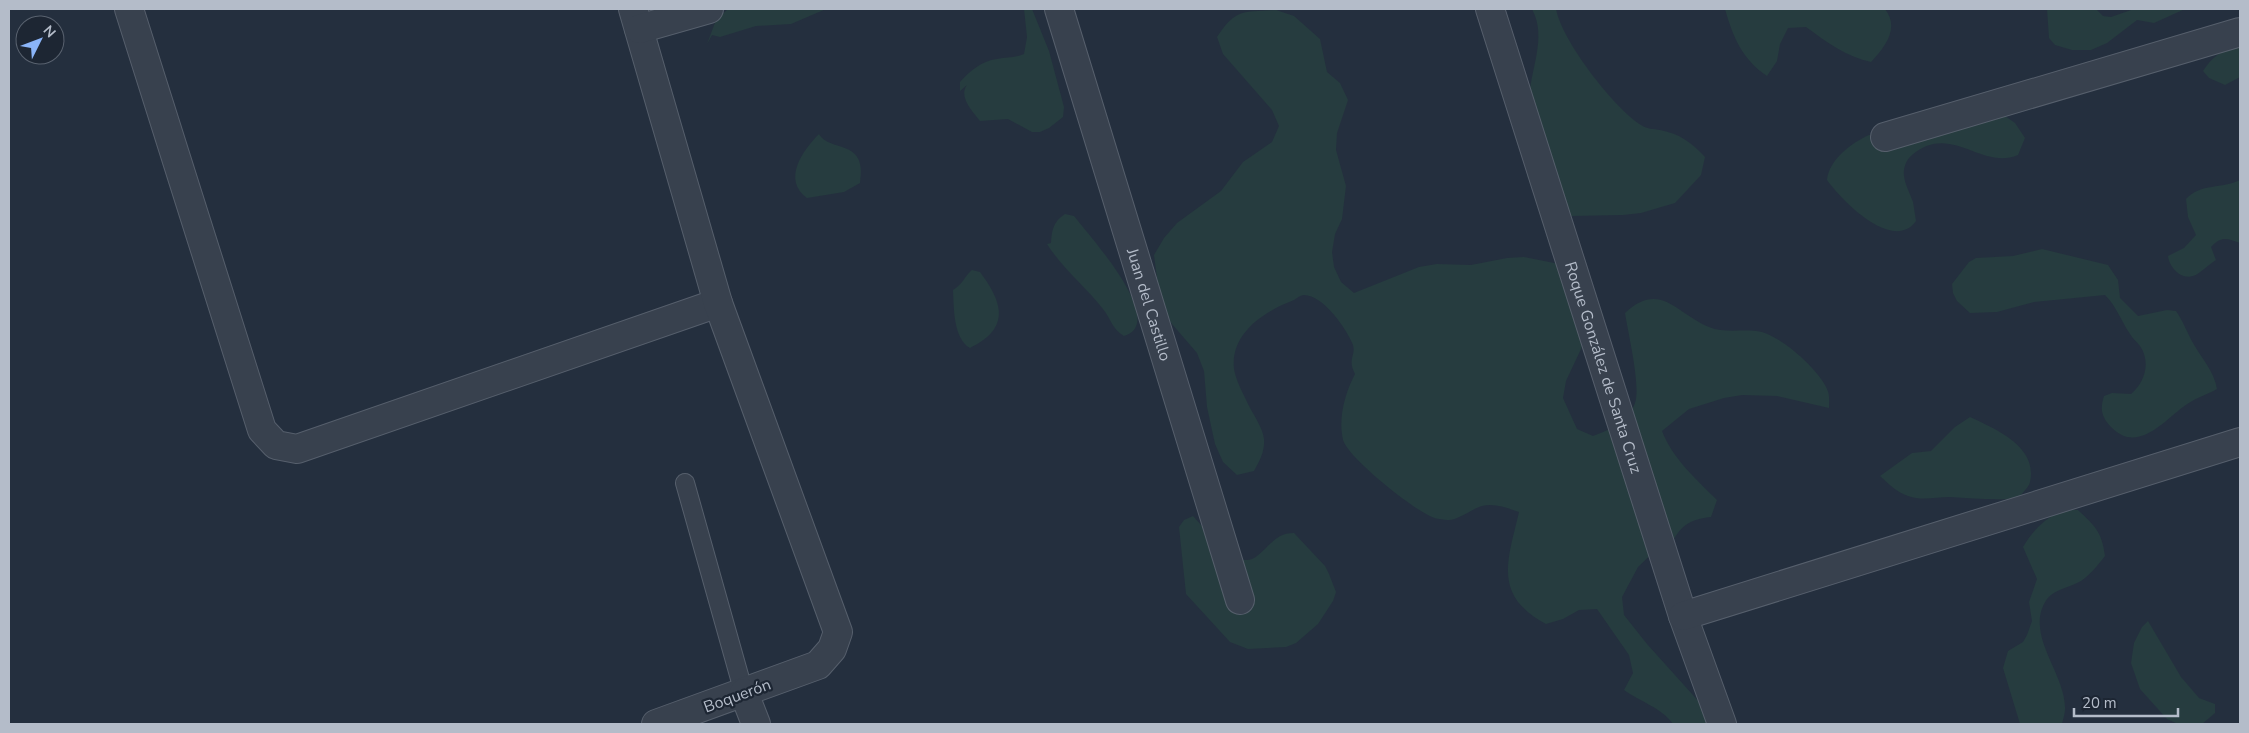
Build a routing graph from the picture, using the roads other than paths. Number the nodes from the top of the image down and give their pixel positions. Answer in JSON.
{"nodes":[{"id":1,"x":708,"y":9,"type":"edge"},
{"id":2,"x":1059,"y":9,"type":"edge"},
{"id":3,"x":1490,"y":9,"type":"edge"},
{"id":4,"x":133,"y":10,"type":"edge"},
{"id":5,"x":636,"y":19,"type":"edge"},
{"id":6,"x":2240,"y":32,"type":"edge"},
{"id":7,"x":1885,"y":138,"type":"dead end"},
{"id":8,"x":718,"y":303,"type":"junction"},
{"id":9,"x":2240,"y":442,"type":"edge"},
{"id":10,"x":685,"y":483,"type":"dead end"},
{"id":11,"x":1240,"y":600,"type":"dead end"},
{"id":12,"x":1683,"y":616,"type":"junction"},
{"id":13,"x":744,"y":693,"type":"junction"},
{"id":14,"x":656,"y":724,"type":"edge"},
{"id":15,"x":756,"y":724,"type":"edge"},
{"id":16,"x":1722,"y":724,"type":"edge"}],
"edges":[{"from":1,"to":5,"type":"street"},
{"from":2,"to":11,"type":"street","name":"Juan del Castillo"},
{"from":3,"to":12,"type":"street","name":"Roque González de Santa Cruz"},
{"from":4,"to":8,"type":"street"},
{"from":5,"to":8,"type":"street"},
{"from":6,"to":7,"type":"street"},
{"from":8,"to":13,"type":"street","name":"Boquerón"},
{"from":9,"to":12,"type":"street"},
{"from":10,"to":13,"type":"lane"},
{"from":12,"to":16,"type":"street","name":"Roque González de Santa Cruz"},
{"from":13,"to":14,"type":"street","name":"Boquerón"},
{"from":13,"to":15,"type":"street"}]}
